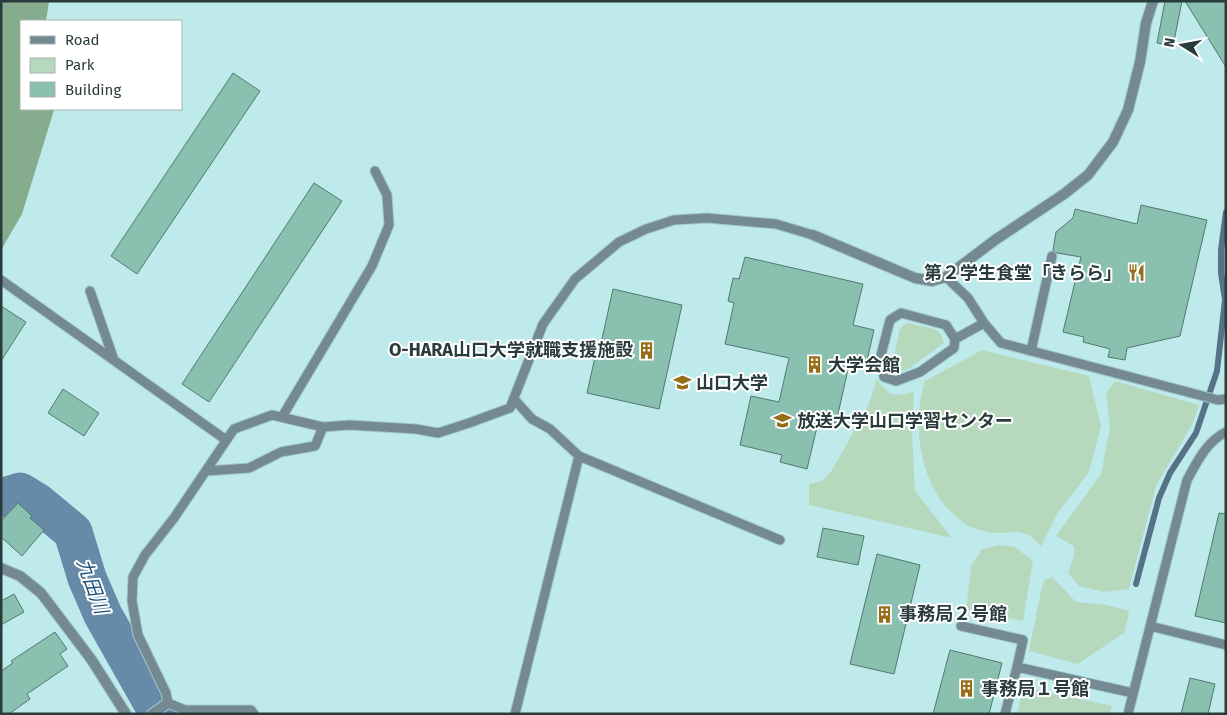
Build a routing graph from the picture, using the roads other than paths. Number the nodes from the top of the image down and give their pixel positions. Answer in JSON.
{"nodes":[{"id":1,"x":1154,"y":1,"type":"edge"},
{"id":2,"x":375,"y":171,"type":"dead end"},
{"id":3,"x":813,"y":234,"type":"joint"},
{"id":4,"x":1052,"y":256,"type":"dead end"},
{"id":5,"x":946,"y":277,"type":"junction"},
{"id":6,"x":1,"y":280,"type":"edge"},
{"id":7,"x":90,"y":291,"type":"dead end"},
{"id":8,"x":984,"y":323,"type":"junction"},
{"id":9,"x":955,"y":339,"type":"junction"},
{"id":10,"x":1031,"y":351,"type":"junction"},
{"id":11,"x":114,"y":361,"type":"junction"},
{"id":12,"x":514,"y":399,"type":"junction"},
{"id":13,"x":1222,"y":400,"type":"edge"},
{"id":14,"x":282,"y":417,"type":"junction"},
{"id":15,"x":323,"y":427,"type":"junction"},
{"id":16,"x":1226,"y":432,"type":"edge"},
{"id":17,"x":226,"y":440,"type":"junction"},
{"id":18,"x":579,"y":456,"type":"junction"},
{"id":19,"x":206,"y":471,"type":"junction"},
{"id":20,"x":780,"y":540,"type":"dead end"},
{"id":21,"x":1,"y":568,"type":"edge"},
{"id":22,"x":961,"y":626,"type":"dead end"},
{"id":23,"x":1150,"y":626,"type":"junction"},
{"id":24,"x":1226,"y":645,"type":"edge"},
{"id":25,"x":1017,"y":668,"type":"junction"},
{"id":26,"x":1133,"y":693,"type":"junction"},
{"id":27,"x":168,"y":703,"type":"junction"},
{"id":28,"x":126,"y":714,"type":"edge"},
{"id":29,"x":152,"y":714,"type":"edge"},
{"id":30,"x":254,"y":714,"type":"edge"},
{"id":31,"x":515,"y":714,"type":"edge"},
{"id":32,"x":1005,"y":714,"type":"edge"},
{"id":33,"x":1128,"y":714,"type":"edge"}],
"edges":[{"from":1,"to":5,"type":"street"},
{"from":2,"to":14,"type":"lane"},
{"from":3,"to":5,"type":"street"},
{"from":3,"to":12,"type":"lane"},
{"from":4,"to":10,"type":"lane"},
{"from":5,"to":8,"type":"lane"},
{"from":6,"to":11,"type":"lane"},
{"from":7,"to":11,"type":"lane"},
{"from":8,"to":9,"type":"lane"},
{"from":8,"to":10,"type":"lane"},
{"from":9,"to":9,"type":"lane"},
{"from":10,"to":13,"type":"lane"},
{"from":11,"to":17,"type":"lane"},
{"from":12,"to":15,"type":"lane"},
{"from":12,"to":18,"type":"lane"},
{"from":14,"to":15,"type":"lane"},
{"from":14,"to":17,"type":"lane"},
{"from":15,"to":19,"type":"lane"},
{"from":16,"to":23,"type":"lane"},
{"from":17,"to":19,"type":"lane"},
{"from":18,"to":20,"type":"lane"},
{"from":18,"to":31,"type":"lane"},
{"from":19,"to":27,"type":"lane"},
{"from":21,"to":28,"type":"street"},
{"from":22,"to":25,"type":"lane"},
{"from":23,"to":24,"type":"lane"},
{"from":23,"to":26,"type":"lane"},
{"from":25,"to":26,"type":"lane"},
{"from":25,"to":32,"type":"lane"},
{"from":26,"to":33,"type":"lane"},
{"from":27,"to":29,"type":"street"},
{"from":27,"to":30,"type":"lane"}]}
